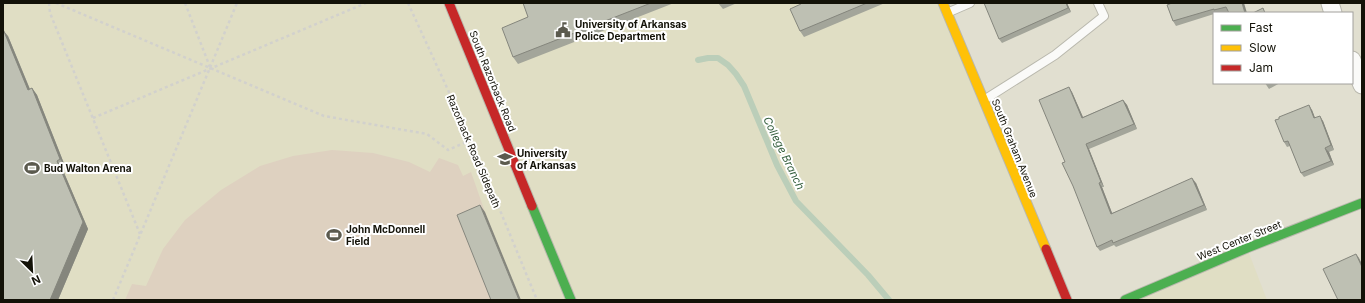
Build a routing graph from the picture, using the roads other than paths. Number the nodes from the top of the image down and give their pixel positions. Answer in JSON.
{"nodes":[{"id":1,"x":449,"y":3,"type":"edge"},
{"id":2,"x":943,"y":3,"type":"edge"},
{"id":3,"x":970,"y":3,"type":"edge"},
{"id":4,"x":1098,"y":3,"type":"edge"},
{"id":5,"x":947,"y":13,"type":"junction"},
{"id":6,"x":1353,"y":62,"type":"edge"},
{"id":7,"x":1362,"y":85,"type":"edge"},
{"id":8,"x":984,"y":101,"type":"junction"},
{"id":9,"x":1362,"y":203,"type":"edge"},
{"id":10,"x":571,"y":300,"type":"edge"},
{"id":11,"x":1067,"y":300,"type":"edge"},
{"id":12,"x":1125,"y":300,"type":"edge"}],
"edges":[{"from":1,"to":10,"type":"street","name":"South Razorback Road"},
{"from":2,"to":5,"type":"street","name":"South Graham Avenue"},
{"from":3,"to":5,"type":"lane"},
{"from":4,"to":8,"type":"lane"},
{"from":5,"to":8,"type":"street","name":"South Graham Avenue"},
{"from":6,"to":7,"type":"street"},
{"from":8,"to":11,"type":"street","name":"South Graham Avenue"},
{"from":9,"to":12,"type":"street","name":"West Center Street"}]}
